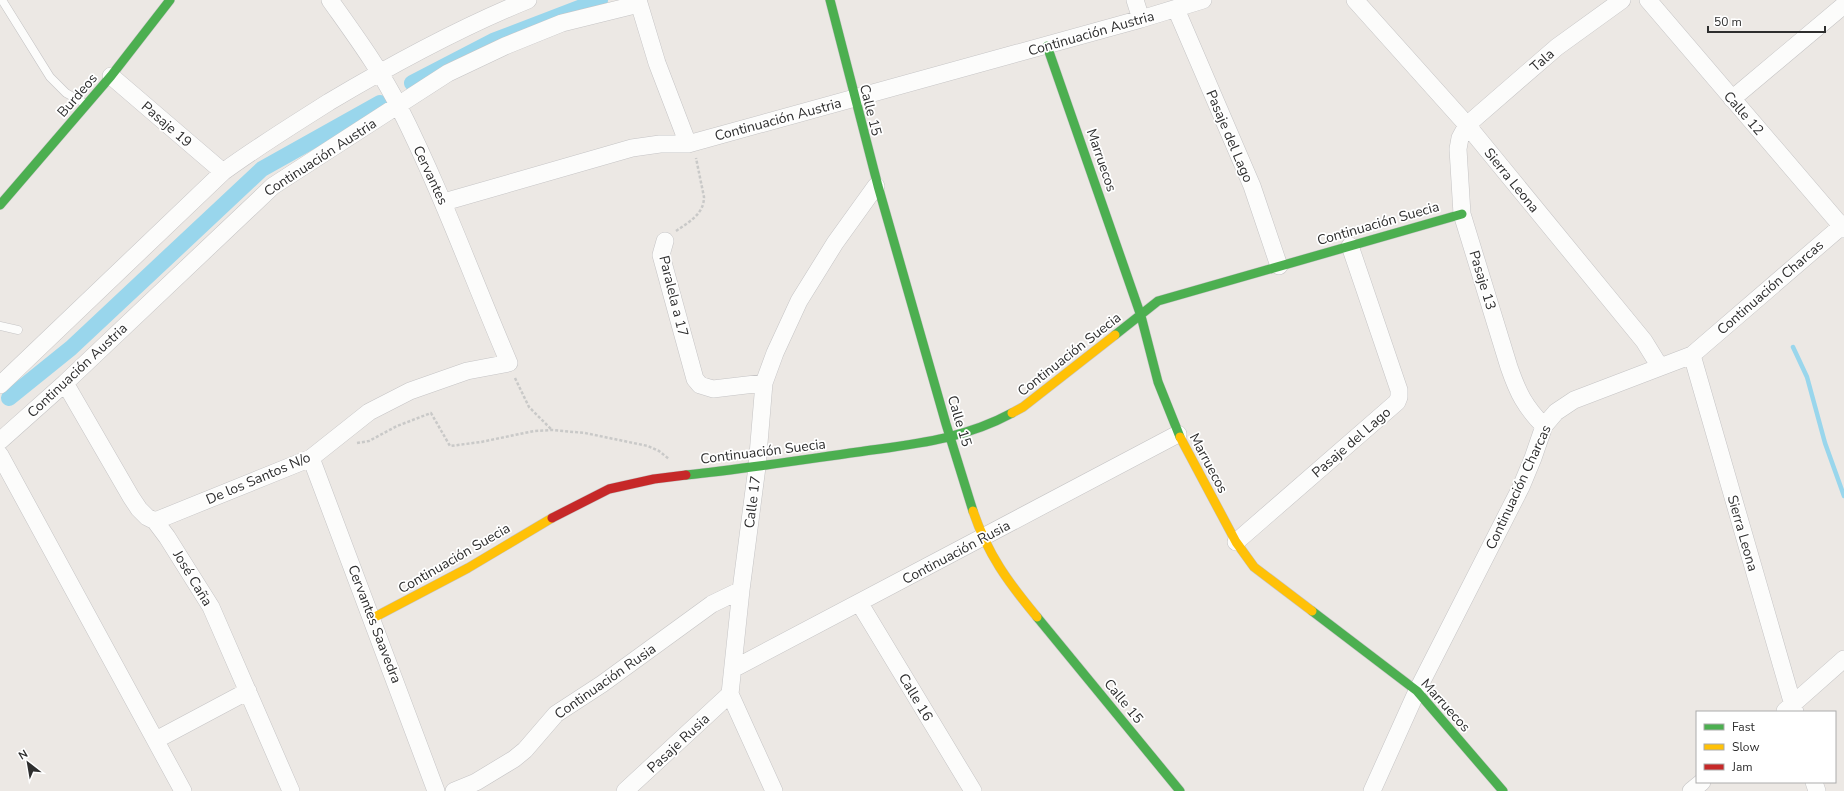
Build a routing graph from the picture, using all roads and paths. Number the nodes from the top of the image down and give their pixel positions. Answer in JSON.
{"nodes":[{"id":1,"x":2,"y":0,"type":"edge"},
{"id":2,"x":170,"y":0,"type":"edge"},
{"id":3,"x":330,"y":0,"type":"edge"},
{"id":4,"x":528,"y":0,"type":"edge"},
{"id":5,"x":830,"y":0,"type":"edge"},
{"id":6,"x":1135,"y":0,"type":"edge"},
{"id":7,"x":1203,"y":0,"type":"edge"},
{"id":8,"x":1355,"y":0,"type":"edge"},
{"id":9,"x":1622,"y":0,"type":"edge"},
{"id":10,"x":1648,"y":0,"type":"edge"},
{"id":11,"x":639,"y":2,"type":"edge"},
{"id":12,"x":1844,"y":5,"type":"edge"},
{"id":13,"x":1176,"y":9,"type":"junction"},
{"id":14,"x":1141,"y":19,"type":"junction"},
{"id":15,"x":1047,"y":46,"type":"junction"},
{"id":16,"x":378,"y":72,"type":"junction"},
{"id":17,"x":111,"y":76,"type":"junction"},
{"id":18,"x":853,"y":99,"type":"junction"},
{"id":19,"x":1732,"y":99,"type":"junction"},
{"id":20,"x":87,"y":104,"type":"junction"},
{"id":21,"x":399,"y":106,"type":"junction"},
{"id":22,"x":1467,"y":125,"type":"junction"},
{"id":23,"x":688,"y":144,"type":"junction"},
{"id":24,"x":223,"y":172,"type":"junction"},
{"id":25,"x":876,"y":186,"type":"junction"},
{"id":26,"x":0,"y":190,"type":"edge"},
{"id":27,"x":10,"y":193,"type":"junction"},
{"id":28,"x":444,"y":202,"type":"junction"},
{"id":29,"x":0,"y":204,"type":"edge"},
{"id":30,"x":1462,"y":214,"type":"junction"},
{"id":31,"x":1843,"y":226,"type":"edge"},
{"id":32,"x":665,"y":241,"type":"joint"},
{"id":33,"x":1350,"y":246,"type":"junction"},
{"id":34,"x":1278,"y":266,"type":"junction"},
{"id":35,"x":1141,"y":316,"type":"junction"},
{"id":36,"x":0,"y":326,"type":"edge"},
{"id":37,"x":18,"y":330,"type":"dead end"},
{"id":38,"x":1692,"y":355,"type":"junction"},
{"id":39,"x":508,"y":363,"type":"junction"},
{"id":40,"x":1660,"y":367,"type":"junction"},
{"id":41,"x":65,"y":383,"type":"junction"},
{"id":42,"x":764,"y":383,"type":"junction"},
{"id":43,"x":0,"y":385,"type":"edge"},
{"id":44,"x":1544,"y":426,"type":"junction"},
{"id":45,"x":552,"y":430,"type":"junction"},
{"id":46,"x":1178,"y":434,"type":"junction"},
{"id":47,"x":950,"y":438,"type":"junction"},
{"id":48,"x":331,"y":441,"type":"junction"},
{"id":49,"x":0,"y":442,"type":"edge"},
{"id":50,"x":0,"y":455,"type":"edge"},
{"id":51,"x":311,"y":458,"type":"junction"},
{"id":52,"x":757,"y":467,"type":"junction"},
{"id":53,"x":682,"y":475,"type":"junction"},
{"id":54,"x":155,"y":521,"type":"junction"},
{"id":55,"x":982,"y":537,"type":"junction"},
{"id":56,"x":1236,"y":542,"type":"junction"},
{"id":57,"x":741,"y":590,"type":"junction"},
{"id":58,"x":860,"y":604,"type":"junction"},
{"id":59,"x":373,"y":618,"type":"junction"},
{"id":60,"x":1844,"y":659,"type":"edge"},
{"id":61,"x":733,"y":669,"type":"junction"},
{"id":62,"x":248,"y":691,"type":"junction"},
{"id":63,"x":1417,"y":691,"type":"junction"},
{"id":64,"x":730,"y":694,"type":"junction"},
{"id":65,"x":1790,"y":709,"type":"edge"},
{"id":66,"x":156,"y":740,"type":"junction"},
{"id":67,"x":1701,"y":783,"type":"edge"},
{"id":68,"x":183,"y":791,"type":"edge"},
{"id":69,"x":291,"y":791,"type":"edge"},
{"id":70,"x":436,"y":791,"type":"edge"},
{"id":71,"x":454,"y":791,"type":"edge"},
{"id":72,"x":625,"y":791,"type":"edge"},
{"id":73,"x":774,"y":791,"type":"edge"},
{"id":74,"x":973,"y":791,"type":"edge"},
{"id":75,"x":1180,"y":791,"type":"edge"},
{"id":76,"x":1372,"y":791,"type":"edge"},
{"id":77,"x":1503,"y":791,"type":"edge"},
{"id":78,"x":1691,"y":791,"type":"edge"}],
"edges":[{"from":1,"to":20,"type":"lane"},
{"from":2,"to":17,"type":"street","name":"Burdeos"},
{"from":3,"to":16,"type":"street","name":"Cervantes"},
{"from":4,"to":16,"type":"street"},
{"from":5,"to":18,"type":"street","name":"Calle 15"},
{"from":6,"to":14,"type":"street"},
{"from":7,"to":13,"type":"street","name":"Continuación Austria"},
{"from":8,"to":22,"type":"street","name":"Sierra Leona"},
{"from":9,"to":22,"type":"street","name":"Tala"},
{"from":10,"to":19,"type":"street","name":"Calle 12"},
{"from":11,"to":21,"type":"street","name":"Continuación Austria"},
{"from":11,"to":23,"type":"street"},
{"from":12,"to":19,"type":"street"},
{"from":13,"to":14,"type":"street","name":"Continuación Austria"},
{"from":13,"to":34,"type":"street","name":"Pasaje del Lago"},
{"from":14,"to":15,"type":"street","name":"Continuación Austria"},
{"from":15,"to":18,"type":"street","name":"Continuación Austria"},
{"from":15,"to":35,"type":"street","name":"Marruecos"},
{"from":16,"to":21,"type":"street","name":"Cervantes"},
{"from":16,"to":24,"type":"street"},
{"from":17,"to":20,"type":"street","name":"Burdeos"},
{"from":17,"to":24,"type":"street","name":"Pasaje 19"},
{"from":18,"to":23,"type":"street","name":"Continuación Austria"},
{"from":18,"to":25,"type":"street","name":"Calle 15"},
{"from":19,"to":31,"type":"street","name":"Calle 12"},
{"from":20,"to":27,"type":"street","name":"Burdeos"},
{"from":21,"to":28,"type":"street","name":"Cervantes"},
{"from":21,"to":41,"type":"street","name":"Continuación Austria"},
{"from":22,"to":30,"type":"street","name":"Pasaje 13"},
{"from":22,"to":40,"type":"street","name":"Sierra Leona"},
{"from":23,"to":28,"type":"street","name":"Continuación Austria"},
{"from":23,"to":32,"type":"path","name":"Paralela a 17"},
{"from":24,"to":43,"type":"street"},
{"from":25,"to":42,"type":"street","name":"Calle 17"},
{"from":25,"to":47,"type":"street","name":"Calle 15"},
{"from":26,"to":27,"type":"lane"},
{"from":27,"to":29,"type":"street","name":"Burdeos"},
{"from":28,"to":39,"type":"street","name":"Cervantes"},
{"from":30,"to":33,"type":"street","name":"Continuación Suecia"},
{"from":30,"to":44,"type":"street","name":"Pasaje 13"},
{"from":31,"to":38,"type":"street","name":"Continuación Charcas"},
{"from":32,"to":42,"type":"street","name":"Paralela a 17"},
{"from":33,"to":34,"type":"street","name":"Continuación Suecia"},
{"from":33,"to":56,"type":"street","name":"Pasaje del Lago"},
{"from":34,"to":35,"type":"street","name":"Continuación Suecia"},
{"from":35,"to":46,"type":"street","name":"Marruecos"},
{"from":35,"to":47,"type":"street","name":"Continuación Suecia"},
{"from":36,"to":37,"type":"lane"},
{"from":38,"to":40,"type":"street","name":"Continuación Charcas"},
{"from":38,"to":65,"type":"street","name":"Sierra Leona"},
{"from":39,"to":45,"type":"path"},
{"from":39,"to":48,"type":"street","name":"De los Santos N/o"},
{"from":40,"to":44,"type":"street","name":"Continuación Charcas"},
{"from":41,"to":49,"type":"street","name":"Continuación Austria"},
{"from":41,"to":54,"type":"street","name":"José Caña"},
{"from":42,"to":52,"type":"street","name":"Calle 17"},
{"from":44,"to":63,"type":"street","name":"Continuación Charcas"},
{"from":45,"to":48,"type":"path","name":"Continuación Suecia"},
{"from":45,"to":53,"type":"path","name":"Continuación Suecia"},
{"from":46,"to":55,"type":"street","name":"Continuación Rusia"},
{"from":46,"to":56,"type":"street","name":"Marruecos"},
{"from":47,"to":52,"type":"street","name":"Continuación Suecia"},
{"from":47,"to":55,"type":"street","name":"Calle 15"},
{"from":48,"to":51,"type":"street","name":"De los Santos N/o"},
{"from":50,"to":66,"type":"street"},
{"from":51,"to":54,"type":"street","name":"De los Santos N/o"},
{"from":51,"to":59,"type":"street","name":"Cervantes Saavedra"},
{"from":52,"to":53,"type":"street","name":"Continuación Suecia"},
{"from":52,"to":57,"type":"street","name":"Calle 17"},
{"from":53,"to":59,"type":"street","name":"Continuación Suecia"},
{"from":54,"to":62,"type":"street","name":"José Caña"},
{"from":55,"to":58,"type":"street","name":"Continuación Rusia"},
{"from":55,"to":75,"type":"street","name":"Calle 15"},
{"from":56,"to":63,"type":"street","name":"Marruecos"},
{"from":57,"to":61,"type":"street","name":"Calle 17"},
{"from":57,"to":71,"type":"street","name":"Continuación Rusia"},
{"from":58,"to":61,"type":"street","name":"Continuación Rusia"},
{"from":58,"to":74,"type":"street","name":"Calle 16"},
{"from":59,"to":70,"type":"street","name":"Cervantes Saavedra"},
{"from":60,"to":65,"type":"street"},
{"from":61,"to":64,"type":"street","name":"Calle 17"},
{"from":62,"to":66,"type":"street"},
{"from":62,"to":69,"type":"street","name":"José Caña"},
{"from":63,"to":76,"type":"street","name":"Continuación Charcas"},
{"from":63,"to":77,"type":"street","name":"Marruecos"},
{"from":64,"to":72,"type":"street","name":"Pasaje Rusia"},
{"from":64,"to":73,"type":"street"},
{"from":66,"to":68,"type":"street"},
{"from":67,"to":78,"type":"street"}]}
